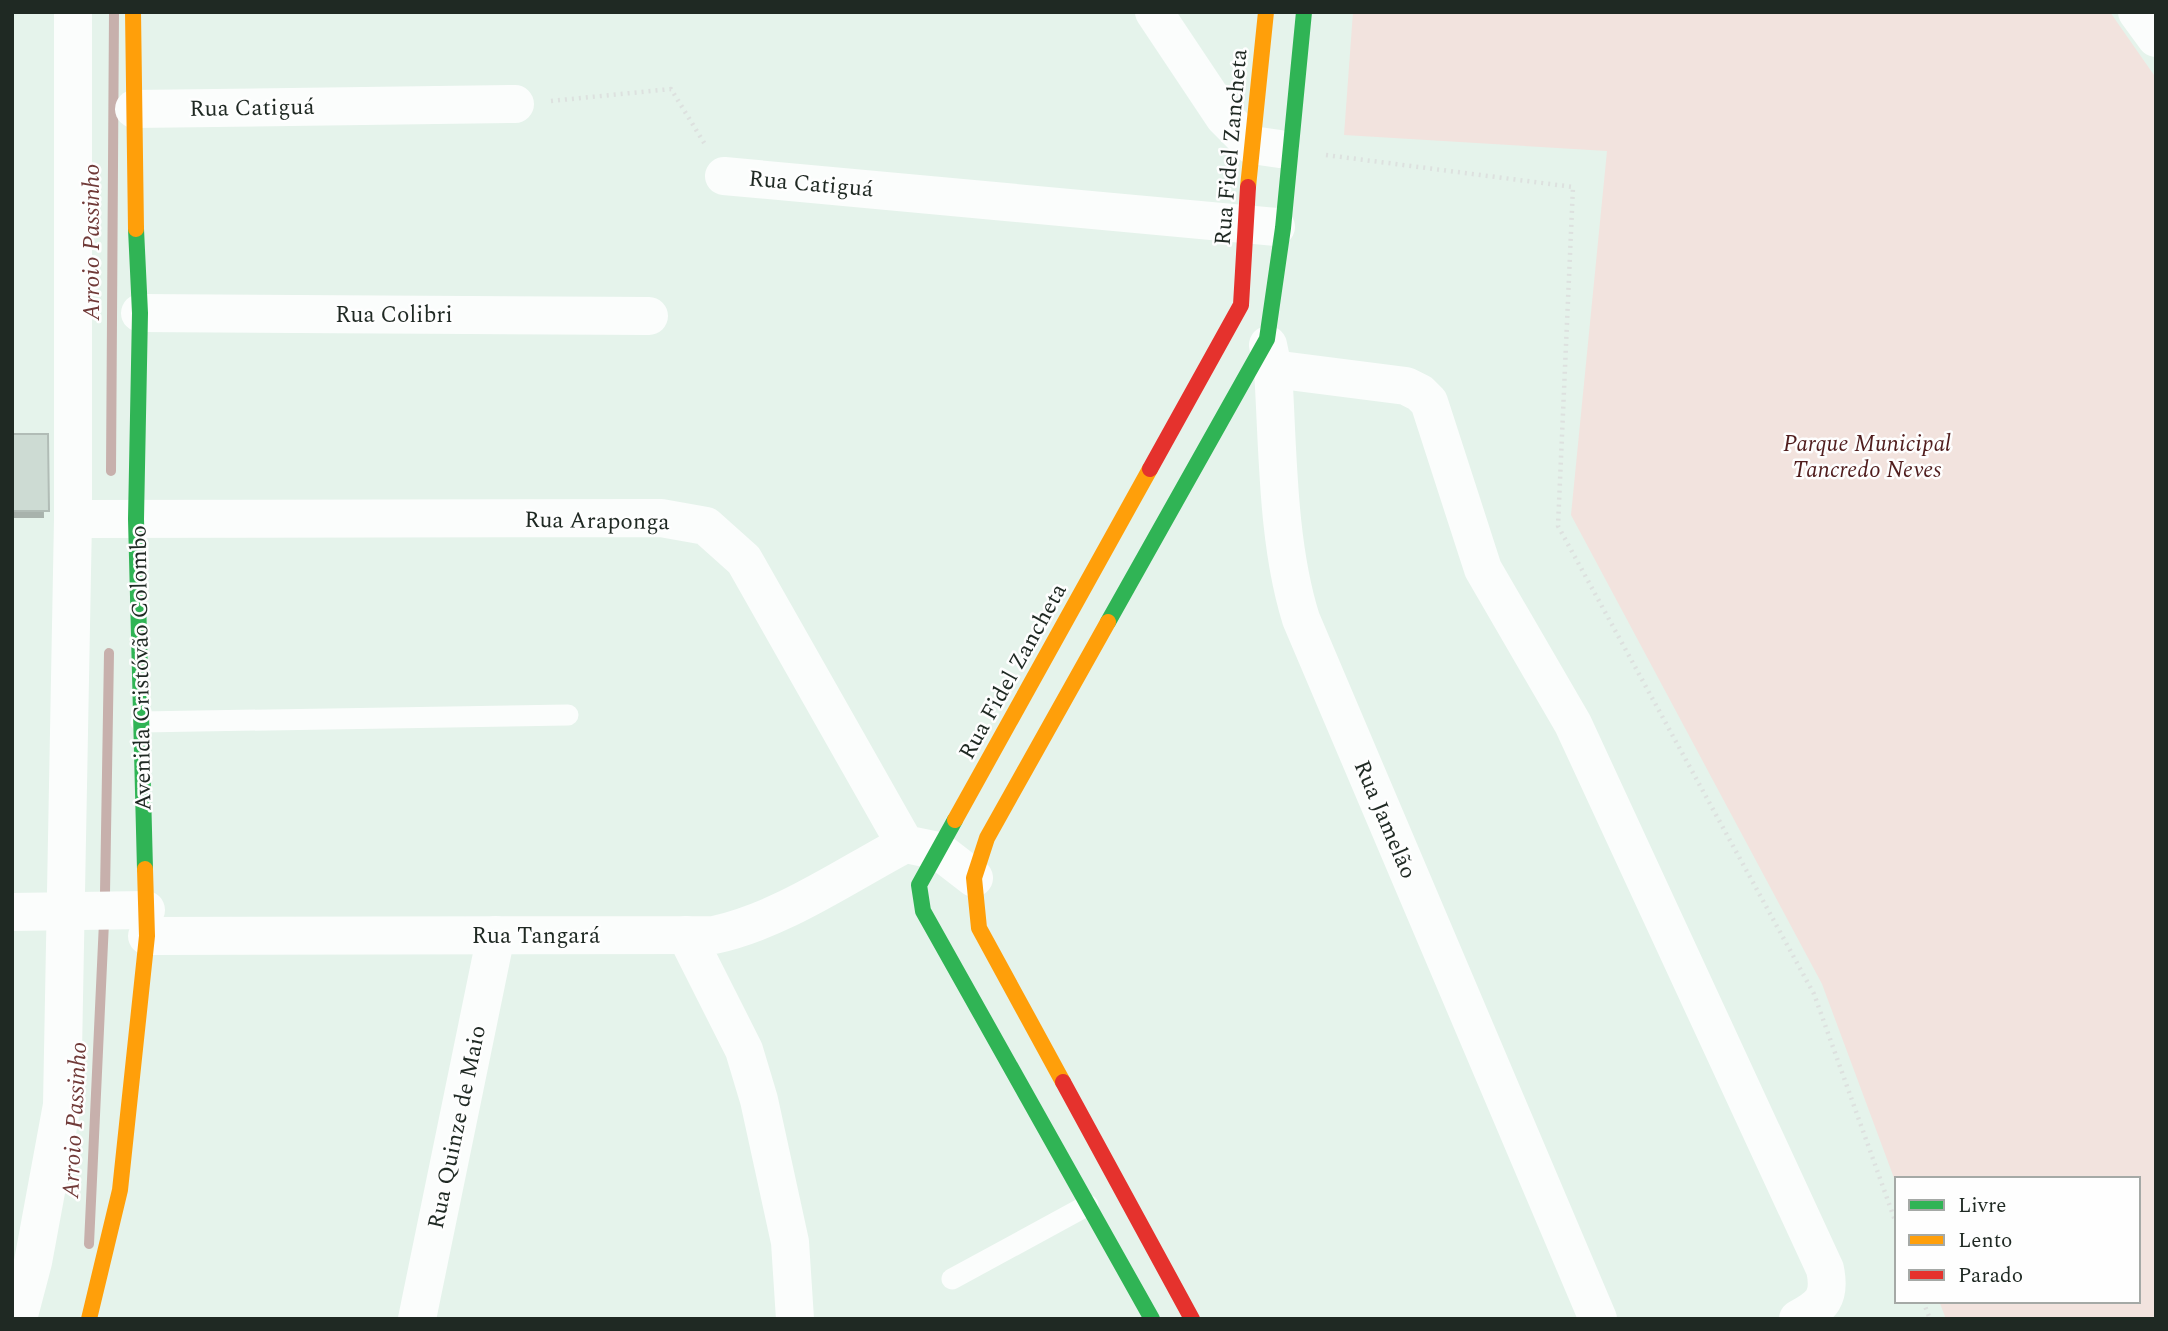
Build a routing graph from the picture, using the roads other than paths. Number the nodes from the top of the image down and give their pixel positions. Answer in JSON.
{"nodes":[{"id":1,"x":73,"y":12,"type":"edge"},
{"id":2,"x":133,"y":12,"type":"edge"},
{"id":3,"x":1154,"y":12,"type":"edge"},
{"id":4,"x":1266,"y":12,"type":"edge"},
{"id":5,"x":1304,"y":12,"type":"edge"},
{"id":6,"x":2137,"y":12,"type":"edge"},
{"id":7,"x":2156,"y":38,"type":"edge"},
{"id":8,"x":515,"y":104,"type":"road end"},
{"id":9,"x":134,"y":109,"type":"junction"},
{"id":10,"x":1252,"y":145,"type":"junction"},
{"id":11,"x":1291,"y":151,"type":"junction"},
{"id":12,"x":724,"y":176,"type":"road end"},
{"id":13,"x":1244,"y":223,"type":"junction"},
{"id":14,"x":1283,"y":228,"type":"junction"},
{"id":15,"x":1241,"y":305,"type":"junction"},
{"id":16,"x":140,"y":313,"type":"junction"},
{"id":17,"x":649,"y":316,"type":"dead end"},
{"id":18,"x":1270,"y":354,"type":"junction"},
{"id":19,"x":73,"y":519,"type":"junction"},
{"id":20,"x":136,"y":519,"type":"junction"},
{"id":21,"x":568,"y":715,"type":"dead end"},
{"id":22,"x":141,"y":722,"type":"junction"},
{"id":23,"x":922,"y":847,"type":"junction"},
{"id":24,"x":974,"y":878,"type":"junction"},
{"id":25,"x":12,"y":912,"type":"edge"},
{"id":26,"x":66,"y":913,"type":"junction"},
{"id":27,"x":146,"y":923,"type":"junction"},
{"id":28,"x":496,"y":935,"type":"junction"},
{"id":29,"x":686,"y":935,"type":"junction"},
{"id":30,"x":1088,"y":1205,"type":"junction"},
{"id":31,"x":952,"y":1279,"type":"dead end"},
{"id":32,"x":18,"y":1319,"type":"edge"},
{"id":33,"x":89,"y":1319,"type":"edge"},
{"id":34,"x":417,"y":1319,"type":"edge"},
{"id":35,"x":795,"y":1319,"type":"edge"},
{"id":36,"x":1152,"y":1319,"type":"edge"},
{"id":37,"x":1192,"y":1319,"type":"edge"},
{"id":38,"x":1598,"y":1319,"type":"edge"},
{"id":39,"x":1798,"y":1319,"type":"edge"}],
"edges":[{"from":1,"to":19,"type":"street"},
{"from":2,"to":9,"type":"street","name":"Avenida Cristóvão Colombo"},
{"from":3,"to":10,"type":"street"},
{"from":4,"to":10,"type":"street","name":"Rua Fidel Zancheta"},
{"from":5,"to":11,"type":"street"},
{"from":6,"to":7,"type":"street"},
{"from":8,"to":9,"type":"street","name":"Rua Catiguá"},
{"from":9,"to":16,"type":"street","name":"Avenida Cristóvão Colombo"},
{"from":10,"to":11,"type":"street"},
{"from":10,"to":13,"type":"street","name":"Rua Fidel Zancheta"},
{"from":11,"to":14,"type":"street"},
{"from":12,"to":13,"type":"street","name":"Rua Catiguá"},
{"from":13,"to":14,"type":"street","name":"Rua Catiguá"},
{"from":13,"to":15,"type":"street","name":"Rua Fidel Zancheta"},
{"from":14,"to":18,"type":"street"},
{"from":15,"to":18,"type":"street"},
{"from":15,"to":23,"type":"street","name":"Rua Fidel Zancheta"},
{"from":16,"to":17,"type":"street","name":"Rua Colibri"},
{"from":16,"to":20,"type":"street","name":"Avenida Cristóvão Colombo"},
{"from":18,"to":24,"type":"street"},
{"from":18,"to":38,"type":"street","name":"Rua Jamelão"},
{"from":18,"to":39,"type":"street"},
{"from":19,"to":20,"type":"street","name":"Rua Araponga"},
{"from":19,"to":26,"type":"street"},
{"from":20,"to":22,"type":"street","name":"Avenida Cristóvão Colombo"},
{"from":20,"to":23,"type":"street","name":"Rua Araponga"},
{"from":21,"to":22,"type":"lane"},
{"from":22,"to":27,"type":"street","name":"Avenida Cristóvão Colombo"},
{"from":23,"to":24,"type":"street","name":"Rua Araponga"},
{"from":23,"to":29,"type":"street","name":"Rua Tangará"},
{"from":23,"to":30,"type":"street","name":"Rua Fidel Zancheta"},
{"from":24,"to":37,"type":"street"},
{"from":25,"to":26,"type":"street","name":"Rua Tangará"},
{"from":26,"to":27,"type":"street","name":"Rua Tangará"},
{"from":26,"to":32,"type":"street"},
{"from":27,"to":28,"type":"street","name":"Rua Tangará"},
{"from":27,"to":33,"type":"street","name":"Avenida Cristóvão Colombo"},
{"from":28,"to":29,"type":"street","name":"Rua Tangará"},
{"from":28,"to":34,"type":"street","name":"Rua Quinze de Maio"},
{"from":29,"to":35,"type":"street"},
{"from":30,"to":31,"type":"lane"},
{"from":30,"to":36,"type":"street","name":"Rua Fidel Zancheta"}]}
